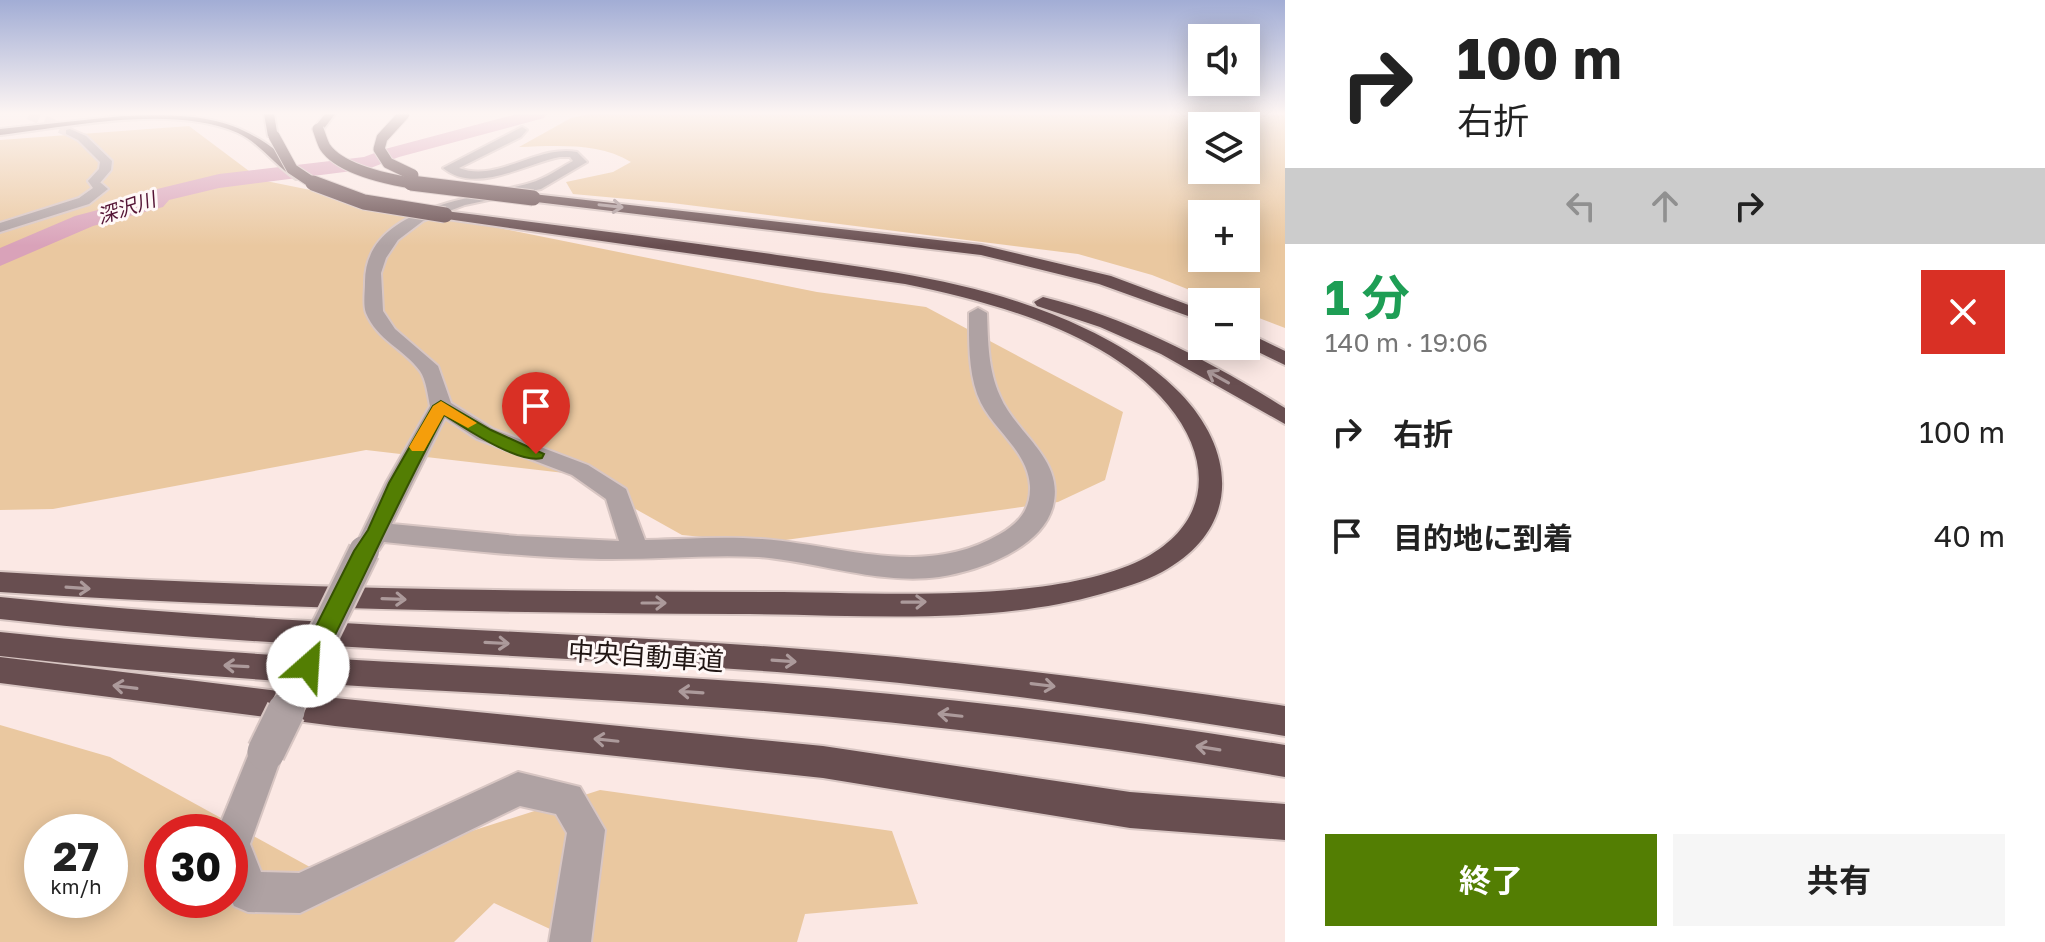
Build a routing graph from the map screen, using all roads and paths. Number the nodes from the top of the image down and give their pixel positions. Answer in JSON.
{"nodes":[{"id":1,"x":103,"y":158,"type":"edge"},
{"id":2,"x":275,"y":158,"type":"edge"},
{"id":3,"x":284,"y":158,"type":"edge"},
{"id":4,"x":339,"y":158,"type":"edge"},
{"id":5,"x":384,"y":158,"type":"edge"},
{"id":6,"x":470,"y":158,"type":"edge"},
{"id":7,"x":542,"y":158,"type":"edge"},
{"id":8,"x":577,"y":158,"type":"edge"},
{"id":9,"x":300,"y":176,"type":"junction"},
{"id":10,"x":533,"y":198,"type":"junction"},
{"id":11,"x":0,"y":228,"type":"edge"},
{"id":12,"x":595,"y":235,"type":"junction"},
{"id":13,"x":1188,"y":310,"type":"edge"},
{"id":14,"x":978,"y":313,"type":"dead end"},
{"id":15,"x":1260,"y":343,"type":"edge"},
{"id":16,"x":1285,"y":356,"type":"edge"},
{"id":17,"x":441,"y":406,"type":"junction"},
{"id":18,"x":1285,"y":417,"type":"edge"},
{"id":19,"x":371,"y":542,"type":"junction"},
{"id":20,"x":635,"y":549,"type":"junction"},
{"id":21,"x":0,"y":582,"type":"edge"},
{"id":22,"x":0,"y":608,"type":"edge"},
{"id":23,"x":0,"y":644,"type":"edge"},
{"id":24,"x":0,"y":670,"type":"edge"},
{"id":25,"x":1285,"y":721,"type":"edge"},
{"id":26,"x":1285,"y":761,"type":"edge"},
{"id":27,"x":1285,"y":822,"type":"edge"},
{"id":28,"x":570,"y":942,"type":"edge"}],
"edges":[{"from":1,"to":11,"type":"street"},
{"from":2,"to":9,"type":"highway"},
{"from":3,"to":9,"type":"highway","bridge":true},
{"from":4,"to":10,"type":"highway","bridge":true},
{"from":5,"to":10,"type":"highway","bridge":true},
{"from":6,"to":7,"type":"street"},
{"from":8,"to":17,"type":"street"},
{"from":9,"to":12,"type":"highway","bridge":true},
{"from":10,"to":13,"type":"highway","one_way":true},
{"from":18,"to":12,"type":"highway","one_way":true},
{"from":21,"to":12,"type":"highway","one_way":true},
{"from":14,"to":20,"type":"street"},
{"from":15,"to":16,"type":"highway"},
{"from":17,"to":19,"type":"street"},
{"from":17,"to":20,"type":"street"},
{"from":19,"to":20,"type":"street"},
{"from":19,"to":28,"type":"street","bridge":true},
{"from":22,"to":25,"type":"highway","name":"中央自動車道","one_way":true},
{"from":26,"to":23,"type":"highway","name":"中央自動車道","one_way":true},
{"from":27,"to":24,"type":"highway","one_way":true}]}
